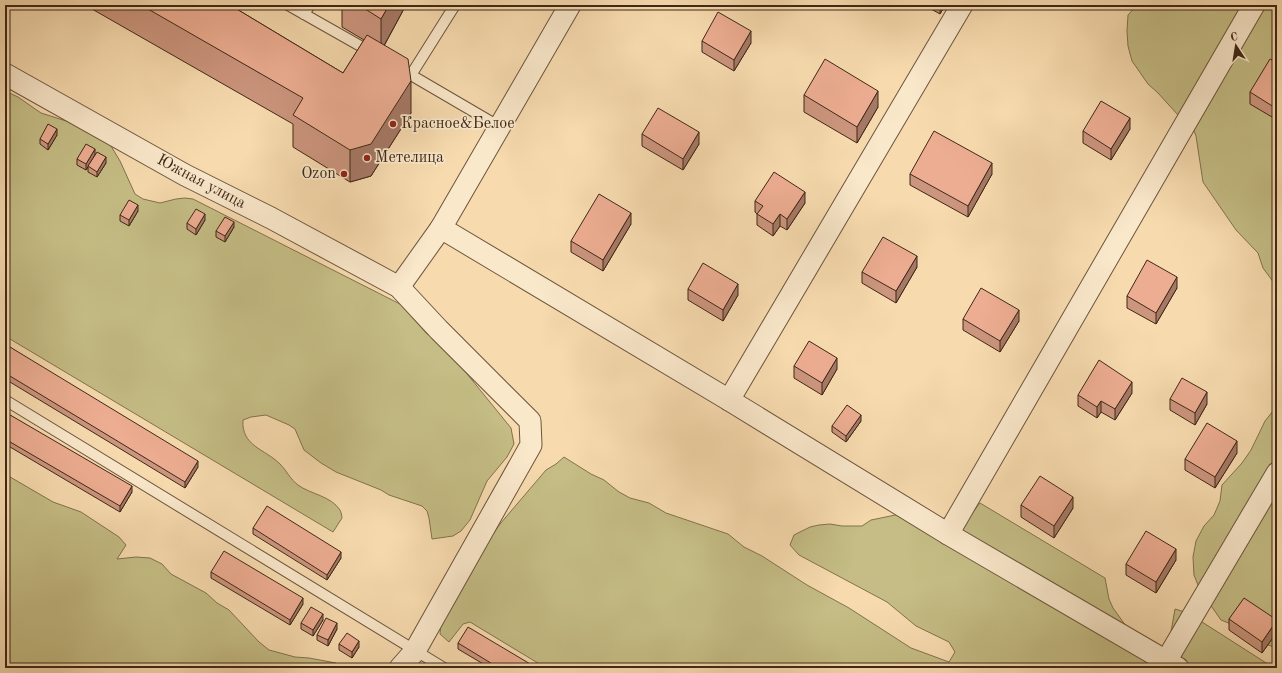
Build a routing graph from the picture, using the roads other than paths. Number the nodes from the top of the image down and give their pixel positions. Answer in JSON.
{"nodes":[{"id":1,"x":288,"y":5,"type":"edge"},
{"id":2,"x":455,"y":5,"type":"edge"},
{"id":3,"x":570,"y":5,"type":"edge"},
{"id":4,"x":962,"y":5,"type":"edge"},
{"id":5,"x":1254,"y":5,"type":"edge"},
{"id":6,"x":307,"y":9,"type":"edge"},
{"id":7,"x":378,"y":56,"type":"edge"},
{"id":8,"x":391,"y":63,"type":"edge"},
{"id":9,"x":5,"y":74,"type":"edge"},
{"id":10,"x":411,"y":75,"type":"junction"},
{"id":11,"x":500,"y":127,"type":"junction"},
{"id":12,"x":441,"y":228,"type":"junction"},
{"id":13,"x":399,"y":287,"type":"junction"},
{"id":14,"x":5,"y":400,"type":"edge"},
{"id":15,"x":728,"y":400,"type":"junction"},
{"id":16,"x":1277,"y":473,"type":"edge"},
{"id":17,"x":948,"y":534,"type":"junction"},
{"id":18,"x":415,"y":651,"type":"junction"},
{"id":19,"x":1172,"y":664,"type":"edge"},
{"id":20,"x":400,"y":668,"type":"edge"},
{"id":21,"x":444,"y":668,"type":"edge"}],
"edges":[{"from":1,"to":6,"type":"lane"},
{"from":2,"to":10,"type":"lane"},
{"from":3,"to":11,"type":"street"},
{"from":4,"to":15,"type":"street"},
{"from":5,"to":17,"type":"street"},
{"from":6,"to":7,"type":"lane"},
{"from":8,"to":10,"type":"lane"},
{"from":9,"to":13,"type":"street","name":"Южная улица"},
{"from":10,"to":11,"type":"lane"},
{"from":11,"to":12,"type":"street"},
{"from":12,"to":13,"type":"street"},
{"from":12,"to":15,"type":"street"},
{"from":13,"to":18,"type":"street","name":"Южная улица"},
{"from":14,"to":18,"type":"lane"},
{"from":15,"to":17,"type":"street"},
{"from":16,"to":19,"type":"street"},
{"from":17,"to":19,"type":"street"},
{"from":18,"to":20,"type":"street","name":"Южная улица"},
{"from":18,"to":21,"type":"lane"}]}
